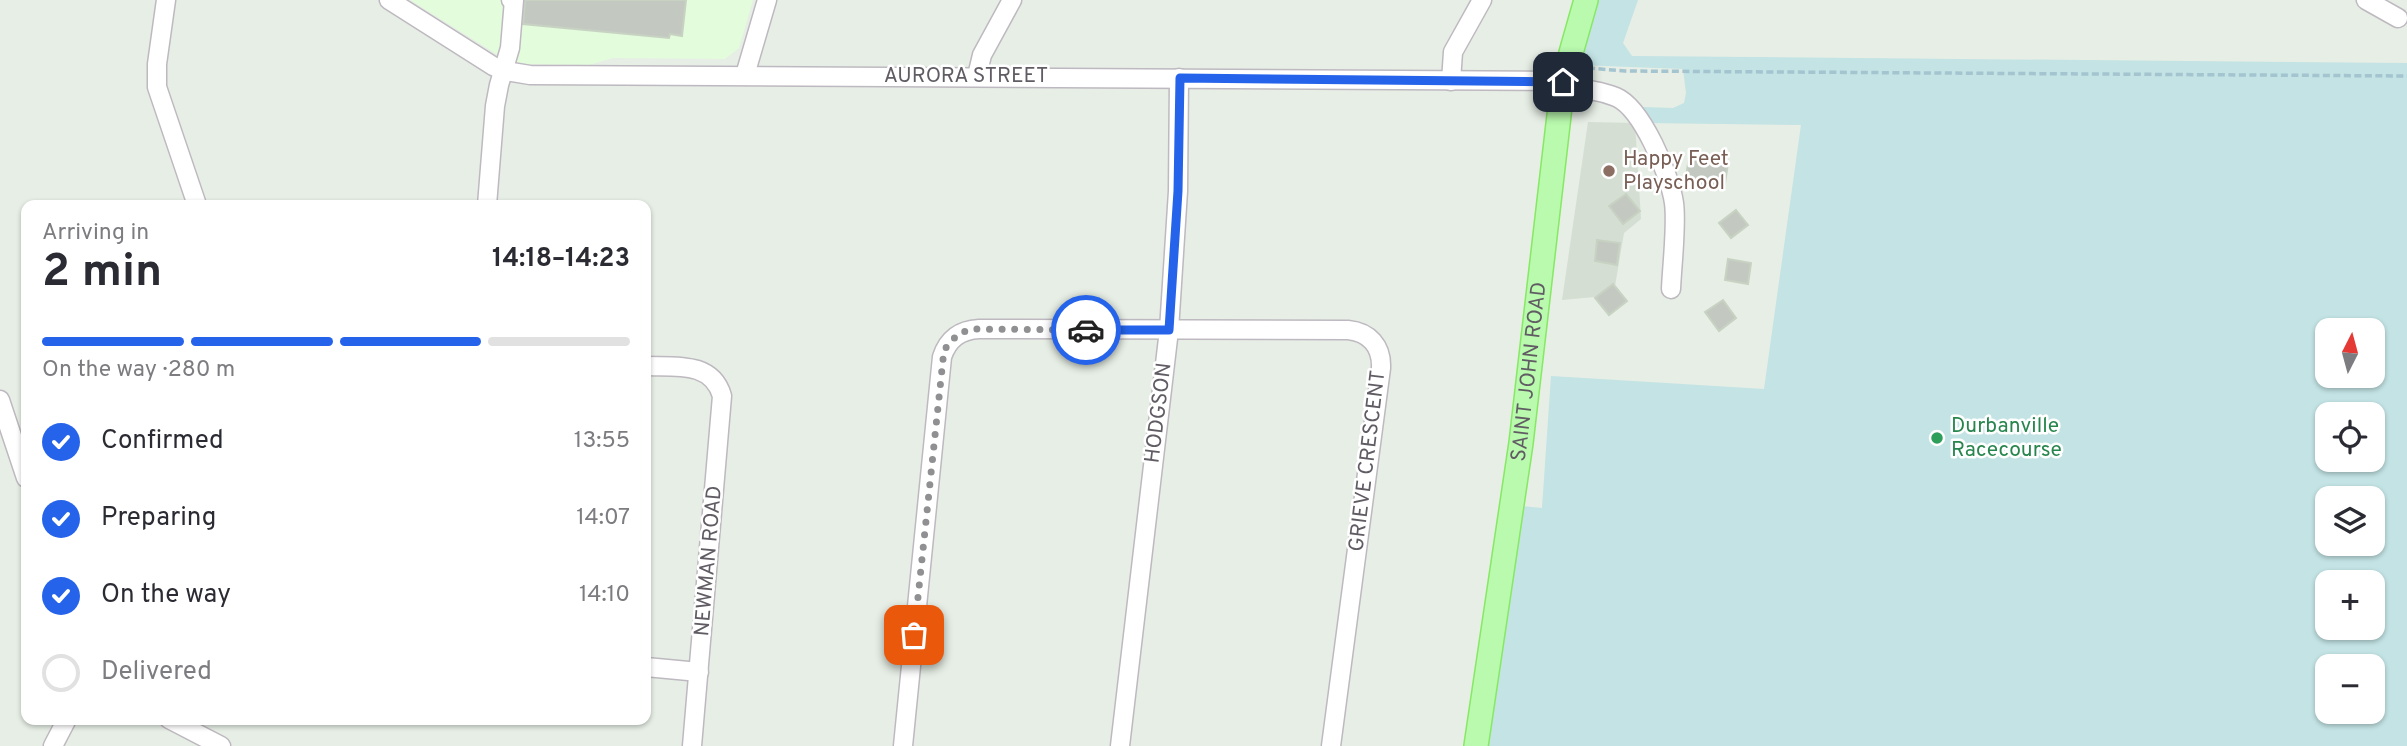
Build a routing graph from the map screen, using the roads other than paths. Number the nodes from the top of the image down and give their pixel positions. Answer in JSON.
{"nodes":[{"id":1,"x":166,"y":0,"type":"edge"},
{"id":2,"x":389,"y":0,"type":"edge"},
{"id":3,"x":511,"y":0,"type":"edge"},
{"id":4,"x":767,"y":0,"type":"edge"},
{"id":5,"x":1012,"y":0,"type":"edge"},
{"id":6,"x":1482,"y":0,"type":"edge"},
{"id":7,"x":1586,"y":0,"type":"edge"},
{"id":8,"x":2366,"y":0,"type":"edge"},
{"id":9,"x":2398,"y":18,"type":"dead end"},
{"id":10,"x":505,"y":71,"type":"junction"},
{"id":11,"x":745,"y":75,"type":"junction"},
{"id":12,"x":977,"y":76,"type":"junction"},
{"id":13,"x":1180,"y":78,"type":"junction"},
{"id":14,"x":1565,"y":78,"type":"junction"},
{"id":15,"x":1451,"y":80,"type":"junction"},
{"id":16,"x":195,"y":200,"type":"edge"},
{"id":17,"x":487,"y":200,"type":"edge"},
{"id":18,"x":1671,"y":289,"type":"dead end"},
{"id":19,"x":1169,"y":330,"type":"junction"},
{"id":20,"x":651,"y":366,"type":"edge"},
{"id":21,"x":0,"y":400,"type":"edge"},
{"id":22,"x":21,"y":463,"type":"edge"},
{"id":23,"x":651,"y":667,"type":"edge"},
{"id":24,"x":699,"y":672,"type":"junction"},
{"id":25,"x":64,"y":725,"type":"edge"},
{"id":26,"x":181,"y":725,"type":"edge"},
{"id":27,"x":53,"y":746,"type":"edge"},
{"id":28,"x":221,"y":746,"type":"edge"},
{"id":29,"x":692,"y":746,"type":"edge"},
{"id":30,"x":903,"y":746,"type":"edge"},
{"id":31,"x":1120,"y":746,"type":"edge"},
{"id":32,"x":1331,"y":746,"type":"edge"},
{"id":33,"x":1476,"y":746,"type":"edge"}],
"edges":[{"from":1,"to":16,"type":"street"},
{"from":2,"to":10,"type":"street","name":"AURORA STREET"},
{"from":3,"to":10,"type":"street"},
{"from":4,"to":11,"type":"street"},
{"from":5,"to":12,"type":"street"},
{"from":6,"to":15,"type":"street"},
{"from":7,"to":14,"type":"main road","name":"SAINT JOHN ROAD"},
{"from":8,"to":9,"type":"street"},
{"from":10,"to":11,"type":"street","name":"AURORA STREET"},
{"from":10,"to":17,"type":"street"},
{"from":11,"to":12,"type":"street","name":"AURORA STREET"},
{"from":12,"to":13,"type":"street","name":"AURORA STREET"},
{"from":13,"to":15,"type":"street","name":"AURORA STREET"},
{"from":13,"to":19,"type":"street","name":"HODGSON"},
{"from":14,"to":15,"type":"street","name":"AURORA STREET"},
{"from":14,"to":18,"type":"street","name":"AURORA STREET"},
{"from":14,"to":33,"type":"main road","name":"SAINT JOHN ROAD"},
{"from":19,"to":30,"type":"street"},
{"from":19,"to":31,"type":"street","name":"HODGSON"},
{"from":19,"to":32,"type":"street","name":"GRIEVE CRESCENT"},
{"from":20,"to":24,"type":"street","name":"NEWMAN ROAD"},
{"from":21,"to":22,"type":"street"},
{"from":23,"to":24,"type":"street"},
{"from":24,"to":29,"type":"street","name":"NEWMAN ROAD"},
{"from":25,"to":27,"type":"street"},
{"from":26,"to":28,"type":"street"}]}
